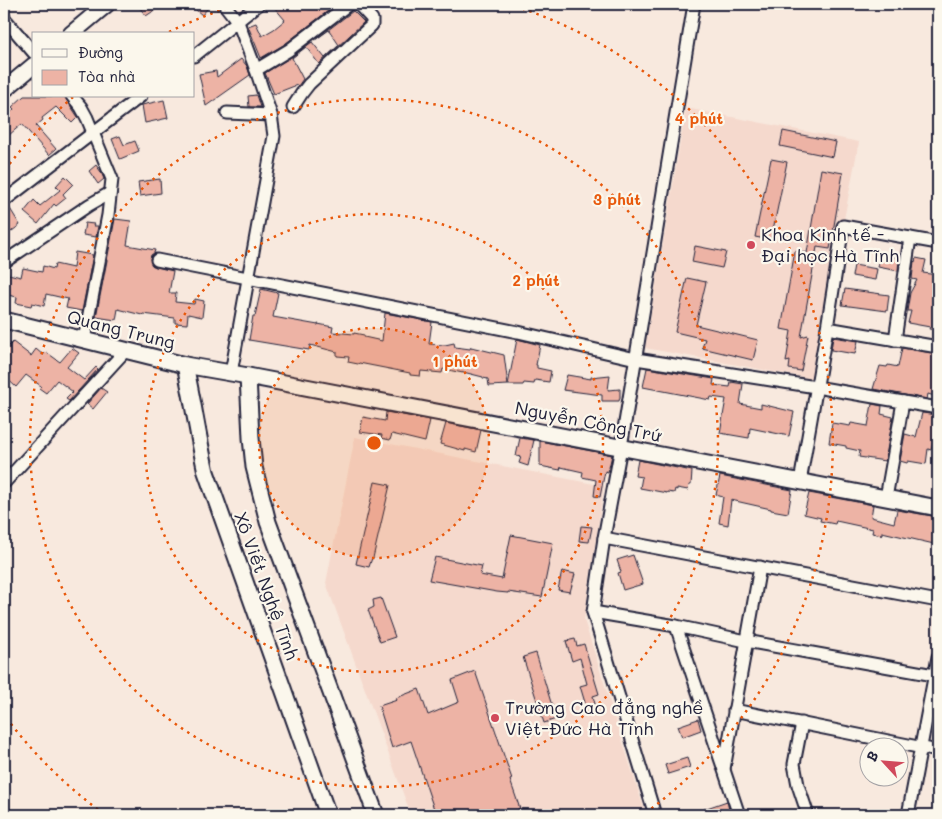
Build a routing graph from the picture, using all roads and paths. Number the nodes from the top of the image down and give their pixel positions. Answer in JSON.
{"nodes":[{"id":1,"x":107,"y":4,"type":"edge"},
{"id":2,"x":224,"y":4,"type":"edge"},
{"id":3,"x":259,"y":4,"type":"edge"},
{"id":4,"x":349,"y":4,"type":"edge"},
{"id":5,"x":358,"y":4,"type":"edge"},
{"id":6,"x":694,"y":4,"type":"edge"},
{"id":7,"x":4,"y":18,"type":"edge"},
{"id":8,"x":238,"y":22,"type":"junction"},
{"id":9,"x":73,"y":32,"type":"edge"},
{"id":10,"x":32,"y":51,"type":"edge"},
{"id":11,"x":195,"y":55,"type":"edge"},
{"id":12,"x":32,"y":67,"type":"edge"},
{"id":13,"x":256,"y":70,"type":"junction"},
{"id":14,"x":4,"y":90,"type":"edge"},
{"id":15,"x":74,"y":98,"type":"edge"},
{"id":16,"x":138,"y":98,"type":"edge"},
{"id":17,"x":293,"y":107,"type":"dead end"},
{"id":18,"x":227,"y":113,"type":"dead end"},
{"id":19,"x":271,"y":115,"type":"junction"},
{"id":20,"x":92,"y":134,"type":"junction"},
{"id":21,"x":110,"y":193,"type":"junction"},
{"id":22,"x":4,"y":201,"type":"edge"},
{"id":23,"x":910,"y":238,"type":"junction"},
{"id":24,"x":938,"y":243,"type":"edge"},
{"id":25,"x":157,"y":260,"type":"dead end"},
{"id":26,"x":4,"y":262,"type":"edge"},
{"id":27,"x":248,"y":278,"type":"junction"},
{"id":28,"x":4,"y":320,"type":"edge"},
{"id":29,"x":827,"y":328,"type":"junction"},
{"id":30,"x":84,"y":340,"type":"junction"},
{"id":31,"x":894,"y":340,"type":"junction"},
{"id":32,"x":938,"y":347,"type":"edge"},
{"id":33,"x":126,"y":350,"type":"junction"},
{"id":34,"x":636,"y":359,"type":"junction"},
{"id":35,"x":185,"y":365,"type":"junction"},
{"id":36,"x":231,"y":373,"type":"junction"},
{"id":37,"x":248,"y":376,"type":"junction"},
{"id":38,"x":816,"y":387,"type":"junction"},
{"id":39,"x":903,"y":402,"type":"junction"},
{"id":40,"x":938,"y":408,"type":"edge"},
{"id":41,"x":621,"y":447,"type":"junction"},
{"id":42,"x":800,"y":482,"type":"junction"},
{"id":43,"x":4,"y":483,"type":"edge"},
{"id":44,"x":886,"y":498,"type":"junction"},
{"id":45,"x":938,"y":508,"type":"edge"},
{"id":46,"x":604,"y":538,"type":"junction"},
{"id":47,"x":760,"y":567,"type":"junction"},
{"id":48,"x":938,"y":601,"type":"edge"},
{"id":49,"x":593,"y":612,"type":"junction"},
{"id":50,"x":676,"y":626,"type":"junction"},
{"id":51,"x":746,"y":641,"type":"junction"},
{"id":52,"x":938,"y":657,"type":"edge"},
{"id":53,"x":934,"y":676,"type":"junction"},
{"id":54,"x":734,"y":710,"type":"junction"},
{"id":55,"x":802,"y":723,"type":"junction"},
{"id":56,"x":922,"y":747,"type":"junction"},
{"id":57,"x":938,"y":751,"type":"edge"},
{"id":58,"x":724,"y":769,"type":"junction"},
{"id":59,"x":328,"y":815,"type":"edge"},
{"id":60,"x":376,"y":815,"type":"edge"},
{"id":61,"x":655,"y":815,"type":"edge"},
{"id":62,"x":739,"y":815,"type":"edge"},
{"id":63,"x":808,"y":815,"type":"edge"},
{"id":64,"x":908,"y":815,"type":"edge"}],
"edges":[{"from":1,"to":9,"type":"street"},
{"from":2,"to":8,"type":"street"},
{"from":3,"to":8,"type":"street"},
{"from":4,"to":13,"type":"street"},
{"from":5,"to":17,"type":"street"},
{"from":6,"to":34,"type":"street"},
{"from":7,"to":10,"type":"street"},
{"from":8,"to":11,"type":"street"},
{"from":8,"to":13,"type":"street"},
{"from":12,"to":14,"type":"street"},
{"from":13,"to":19,"type":"street"},
{"from":15,"to":20,"type":"street"},
{"from":16,"to":20,"type":"street"},
{"from":18,"to":19,"type":"street"},
{"from":19,"to":27,"type":"street"},
{"from":20,"to":21,"type":"street"},
{"from":20,"to":22,"type":"street"},
{"from":21,"to":26,"type":"street"},
{"from":21,"to":30,"type":"street"},
{"from":23,"to":24,"type":"street"},
{"from":23,"to":29,"type":"street"},
{"from":23,"to":31,"type":"street"},
{"from":25,"to":27,"type":"street"},
{"from":27,"to":34,"type":"street"},
{"from":27,"to":36,"type":"street"},
{"from":28,"to":30,"type":"street","name":"Quang Trung"},
{"from":29,"to":31,"type":"street"},
{"from":29,"to":38,"type":"street"},
{"from":30,"to":33,"type":"street","name":"Quang Trung"},
{"from":31,"to":32,"type":"street"},
{"from":33,"to":35,"type":"street","name":"Quang Trung"},
{"from":33,"to":43,"type":"street"},
{"from":34,"to":38,"type":"street"},
{"from":34,"to":41,"type":"street"},
{"from":35,"to":36,"type":"street","name":"Quang Trung"},
{"from":35,"to":59,"type":"street","name":"Xô Viết Nghệ Tĩnh"},
{"from":36,"to":37,"type":"street","name":"Nguyễn Công Trứ"},
{"from":37,"to":41,"type":"street","name":"Nguyễn Công Trứ"},
{"from":37,"to":60,"type":"street","name":"Xô Viết Nghệ Tĩnh"},
{"from":38,"to":39,"type":"street"},
{"from":38,"to":42,"type":"street"},
{"from":39,"to":40,"type":"street"},
{"from":39,"to":44,"type":"street"},
{"from":41,"to":42,"type":"street","name":"Nguyễn Công Trứ"},
{"from":41,"to":46,"type":"street"},
{"from":42,"to":44,"type":"street","name":"Nguyễn Công Trứ"},
{"from":44,"to":45,"type":"street","name":"Nguyễn Công Trứ"},
{"from":46,"to":47,"type":"street"},
{"from":46,"to":49,"type":"street"},
{"from":47,"to":48,"type":"street"},
{"from":47,"to":51,"type":"street"},
{"from":49,"to":50,"type":"street"},
{"from":49,"to":61,"type":"street"},
{"from":50,"to":51,"type":"street"},
{"from":50,"to":58,"type":"street"},
{"from":51,"to":53,"type":"street"},
{"from":51,"to":54,"type":"street"},
{"from":52,"to":53,"type":"street"},
{"from":53,"to":56,"type":"street"},
{"from":54,"to":55,"type":"street"},
{"from":54,"to":58,"type":"street"},
{"from":55,"to":56,"type":"street"},
{"from":55,"to":63,"type":"street"},
{"from":56,"to":57,"type":"street"},
{"from":56,"to":64,"type":"street"},
{"from":58,"to":62,"type":"street"}]}
